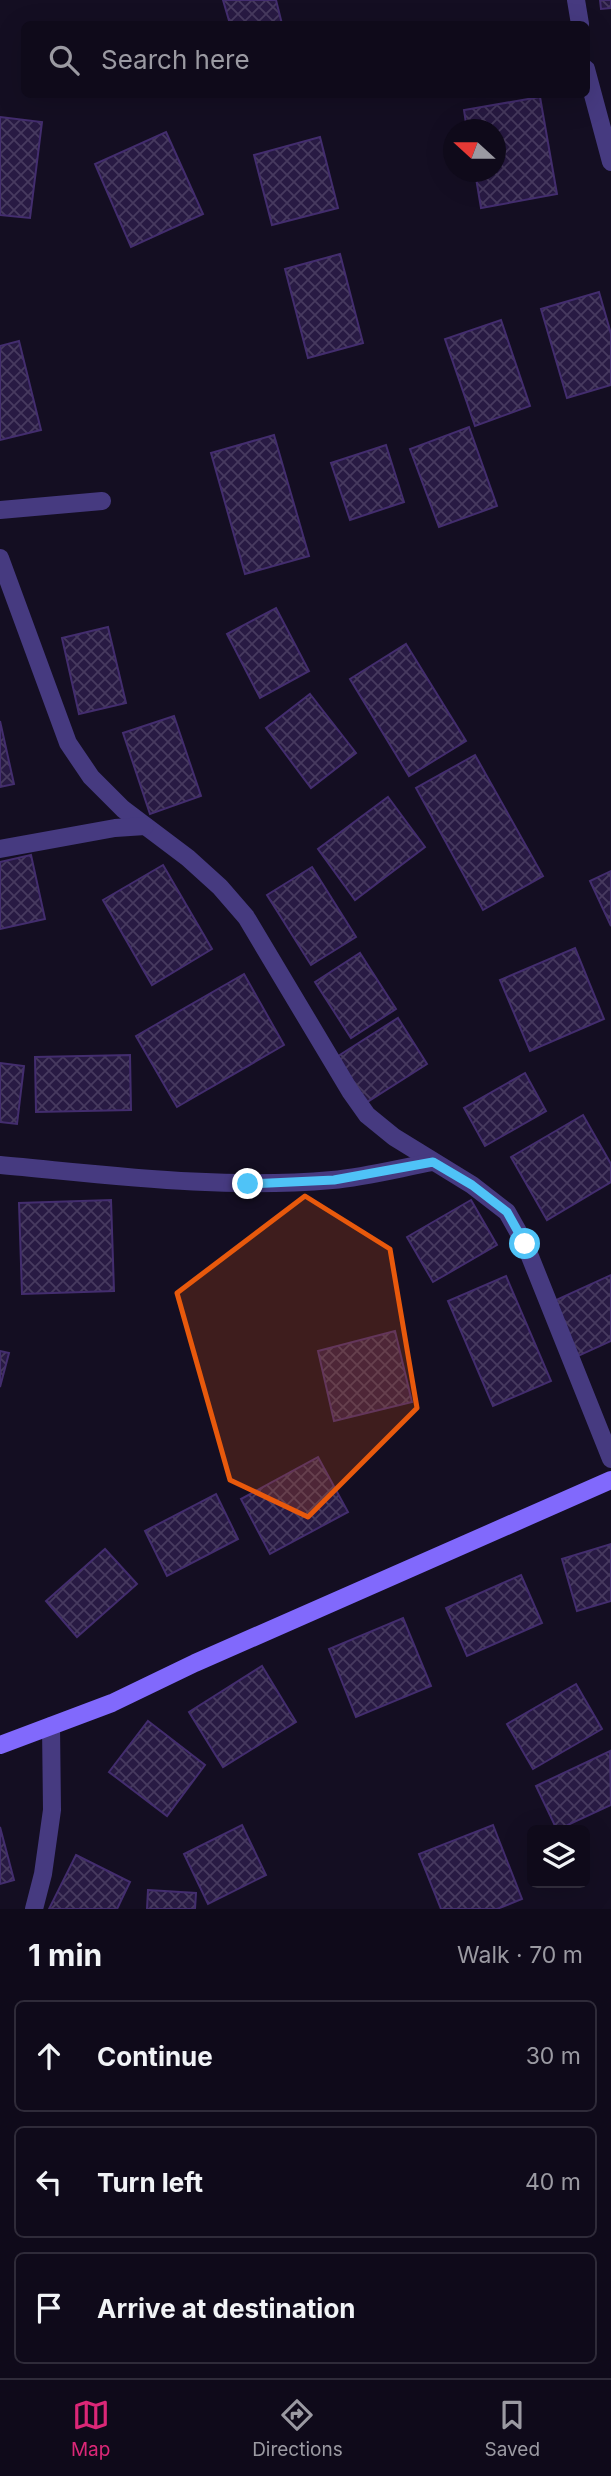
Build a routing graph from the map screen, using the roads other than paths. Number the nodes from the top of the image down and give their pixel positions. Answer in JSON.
{"nodes":[{"id":1,"x":576,"y":0,"type":"edge"},
{"id":2,"x":580,"y":21,"type":"edge"},
{"id":3,"x":590,"y":84,"type":"edge"},
{"id":4,"x":611,"y":162,"type":"edge"},
{"id":5,"x":102,"y":500,"type":"dead end"},
{"id":6,"x":0,"y":510,"type":"edge"},
{"id":7,"x":0,"y":558,"type":"edge"},
{"id":8,"x":145,"y":826,"type":"junction"},
{"id":9,"x":0,"y":849,"type":"edge"},
{"id":10,"x":433,"y":1162,"type":"junction"},
{"id":11,"x":0,"y":1165,"type":"edge"},
{"id":12,"x":611,"y":1459,"type":"edge"},
{"id":13,"x":611,"y":1480,"type":"edge"},
{"id":14,"x":51,"y":1726,"type":"junction"},
{"id":15,"x":0,"y":1745,"type":"edge"},
{"id":16,"x":34,"y":1909,"type":"edge"}],
"edges":[{"from":1,"to":2,"type":"street"},
{"from":3,"to":4,"type":"street"},
{"from":5,"to":6,"type":"street"},
{"from":7,"to":8,"type":"street"},
{"from":8,"to":9,"type":"street"},
{"from":8,"to":10,"type":"street"},
{"from":10,"to":11,"type":"street"},
{"from":10,"to":12,"type":"street"},
{"from":13,"to":14,"type":"street"},
{"from":14,"to":15,"type":"street"},
{"from":14,"to":16,"type":"street"}]}
